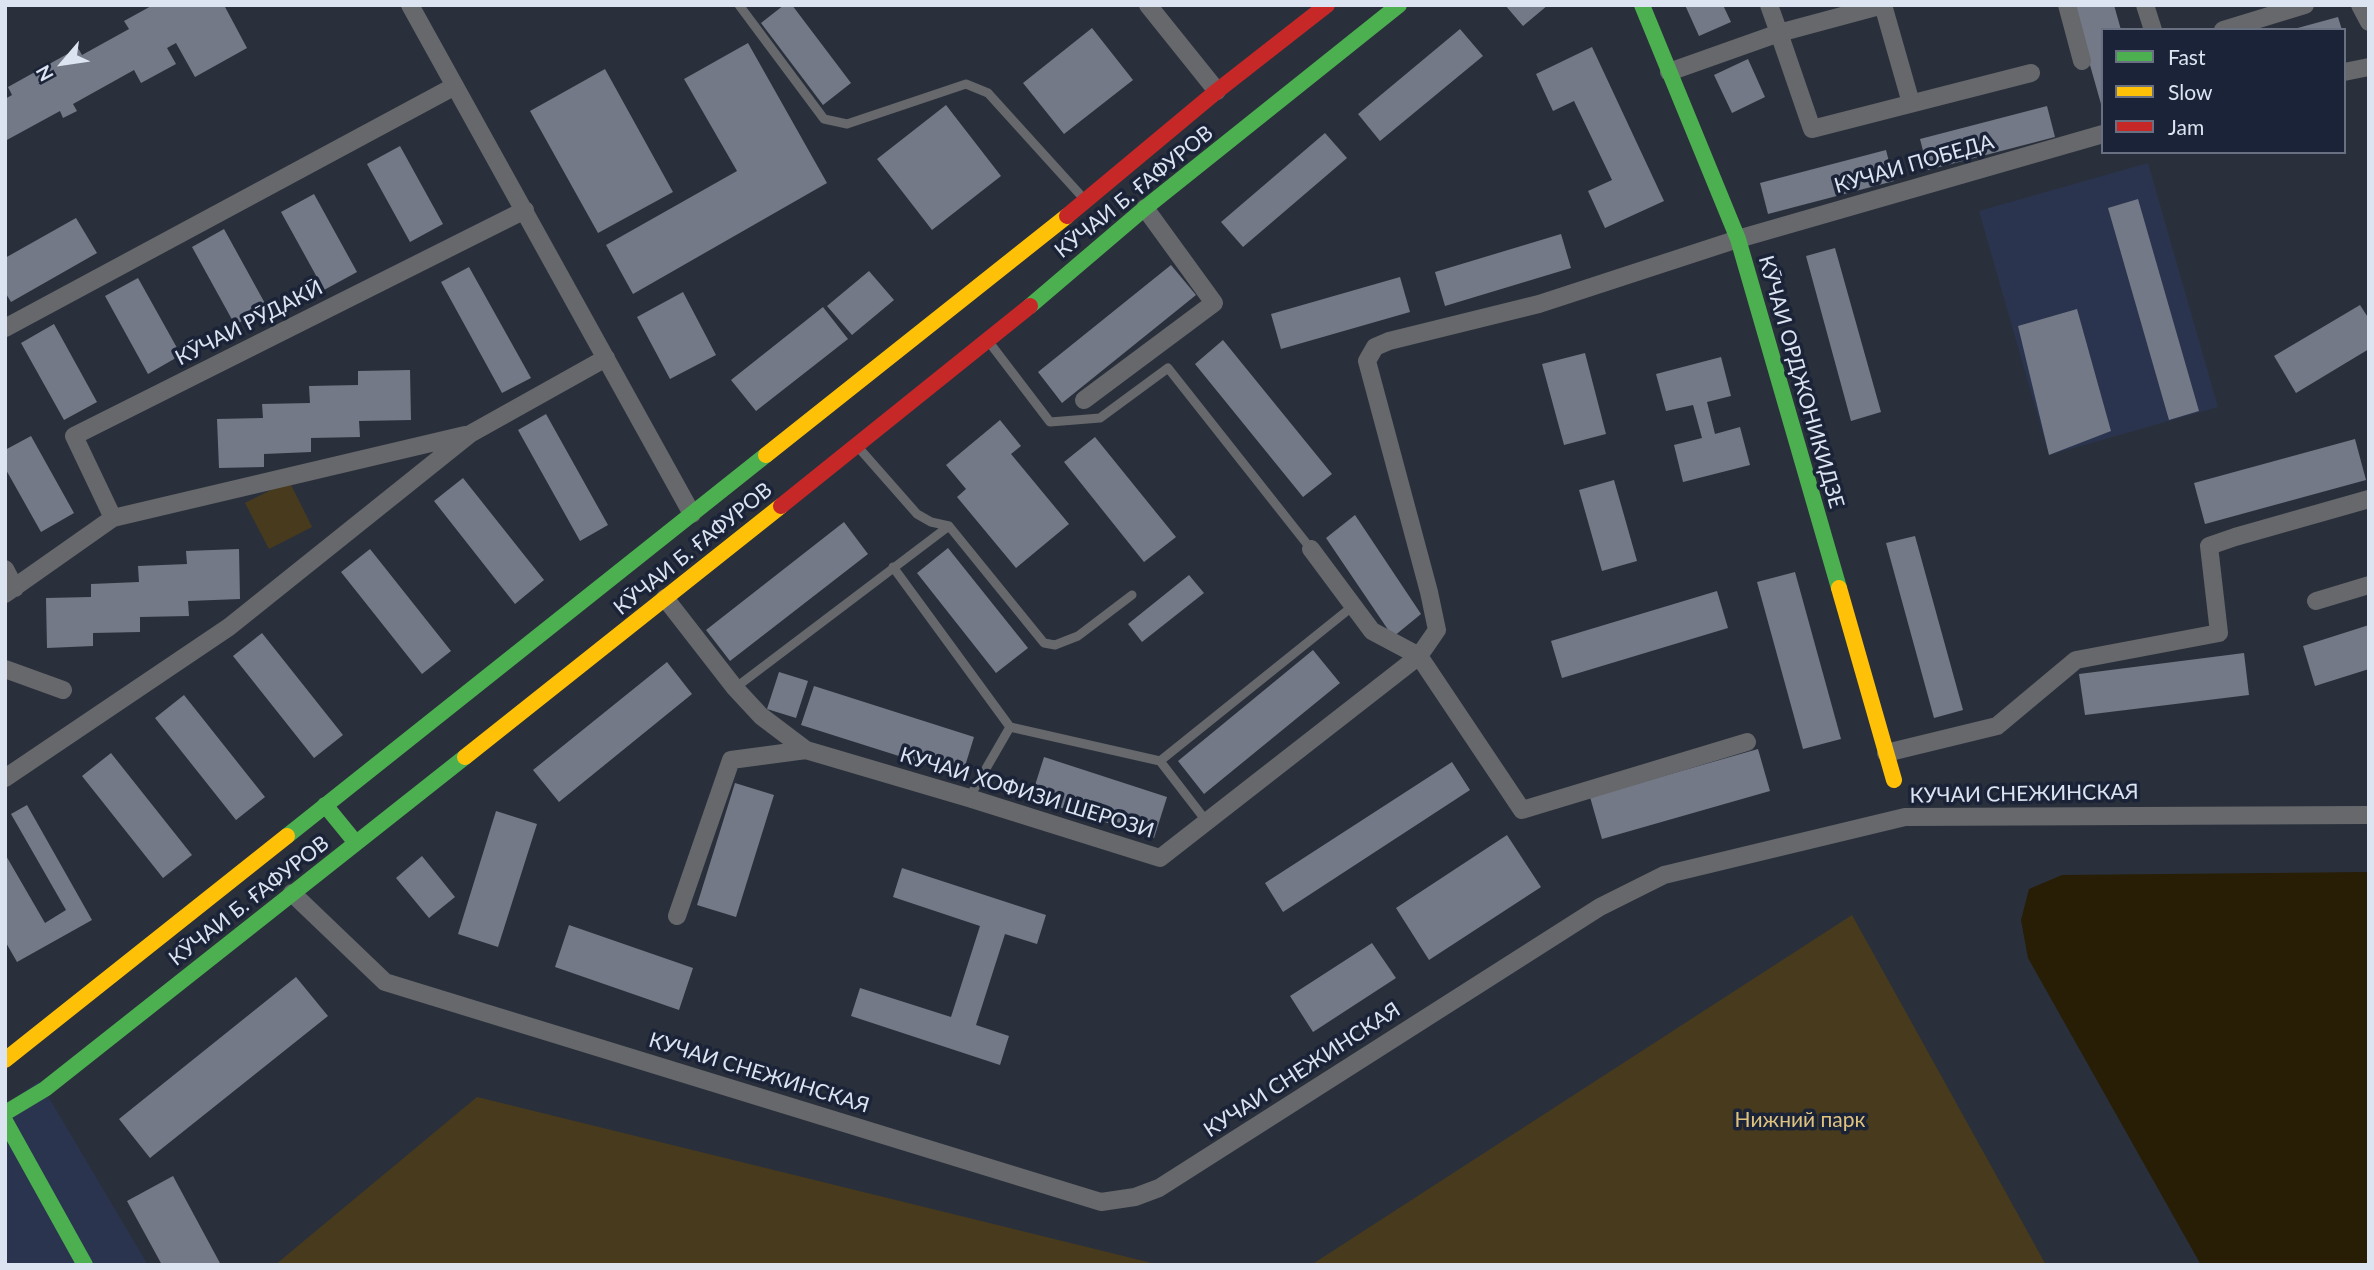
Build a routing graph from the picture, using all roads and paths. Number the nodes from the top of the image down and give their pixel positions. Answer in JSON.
{"nodes":[{"id":1,"x":410,"y":5,"type":"edge"},
{"id":2,"x":739,"y":5,"type":"edge"},
{"id":3,"x":1148,"y":5,"type":"edge"},
{"id":4,"x":1327,"y":5,"type":"edge"},
{"id":5,"x":1399,"y":5,"type":"edge"},
{"id":6,"x":1642,"y":5,"type":"edge"},
{"id":7,"x":1769,"y":5,"type":"edge"},
{"id":8,"x":1883,"y":5,"type":"edge"},
{"id":9,"x":2067,"y":5,"type":"edge"},
{"id":10,"x":2146,"y":5,"type":"edge"},
{"id":11,"x":2305,"y":5,"type":"edge"},
{"id":12,"x":2360,"y":5,"type":"edge"},
{"id":13,"x":2369,"y":22,"type":"edge"},
{"id":14,"x":2152,"y":28,"type":"edge"},
{"id":15,"x":2230,"y":28,"type":"edge"},
{"id":16,"x":1779,"y":33,"type":"junction"},
{"id":17,"x":2082,"y":61,"type":"dead end"},
{"id":18,"x":2369,"y":67,"type":"edge"},
{"id":19,"x":1669,"y":72,"type":"junction"},
{"id":20,"x":2346,"y":72,"type":"edge"},
{"id":21,"x":2031,"y":73,"type":"dead end"},
{"id":22,"x":456,"y":86,"type":"junction"},
{"id":23,"x":1217,"y":91,"type":"junction"},
{"id":24,"x":1911,"y":103,"type":"junction"},
{"id":25,"x":2101,"y":135,"type":"edge"},
{"id":26,"x":1124,"y":184,"type":"junction"},
{"id":27,"x":1086,"y":201,"type":"junction"},
{"id":28,"x":1146,"y":208,"type":"junction"},
{"id":29,"x":525,"y":210,"type":"junction"},
{"id":30,"x":1738,"y":239,"type":"junction"},
{"id":31,"x":5,"y":328,"type":"edge"},
{"id":32,"x":988,"y":341,"type":"junction"},
{"id":33,"x":606,"y":358,"type":"junction"},
{"id":34,"x":1084,"y":400,"type":"dead end"},
{"id":35,"x":470,"y":434,"type":"junction"},
{"id":36,"x":857,"y":445,"type":"junction"},
{"id":37,"x":2369,"y":499,"type":"edge"},
{"id":38,"x":692,"y":514,"type":"junction"},
{"id":39,"x":113,"y":518,"type":"junction"},
{"id":40,"x":949,"y":526,"type":"junction"},
{"id":41,"x":1311,"y":549,"type":"joint"},
{"id":42,"x":893,"y":567,"type":"junction"},
{"id":43,"x":5,"y":569,"type":"edge"},
{"id":44,"x":2369,"y":585,"type":"edge"},
{"id":45,"x":10,"y":591,"type":"edge"},
{"id":46,"x":1132,"y":595,"type":"dead end"},
{"id":47,"x":665,"y":598,"type":"junction"},
{"id":48,"x":2316,"y":601,"type":"dead end"},
{"id":49,"x":1353,"y":606,"type":"junction"},
{"id":50,"x":1419,"y":656,"type":"junction"},
{"id":51,"x":5,"y":669,"type":"edge"},
{"id":52,"x":735,"y":688,"type":"junction"},
{"id":53,"x":63,"y":690,"type":"dead end"},
{"id":54,"x":1010,"y":727,"type":"junction"},
{"id":55,"x":1747,"y":742,"type":"dead end"},
{"id":56,"x":806,"y":750,"type":"junction"},
{"id":57,"x":1886,"y":753,"type":"junction"},
{"id":58,"x":1160,"y":761,"type":"junction"},
{"id":59,"x":5,"y":778,"type":"edge"},
{"id":60,"x":1894,"y":780,"type":"dead end"},
{"id":61,"x":969,"y":798,"type":"junction"},
{"id":62,"x":325,"y":805,"type":"junction"},
{"id":63,"x":2369,"y":815,"type":"edge"},
{"id":64,"x":1206,"y":822,"type":"junction"},
{"id":65,"x":356,"y":844,"type":"junction"},
{"id":66,"x":292,"y":893,"type":"junction"},
{"id":67,"x":677,"y":916,"type":"dead end"},
{"id":68,"x":5,"y":1060,"type":"edge"},
{"id":69,"x":5,"y":1113,"type":"edge"},
{"id":70,"x":5,"y":1121,"type":"edge"},
{"id":71,"x":85,"y":1265,"type":"edge"}],
"edges":[{"from":1,"to":22,"type":"street"},
{"from":2,"to":27,"type":"lane"},
{"from":3,"to":23,"type":"street"},
{"from":4,"to":23,"type":"main road","name":"КӮЧАИ Б. ҒАФУРОВ"},
{"from":5,"to":28,"type":"main road","name":"КӮЧАИ Б. ҒАФУРОВ"},
{"from":6,"to":19,"type":"main road","name":"КӮЧАИ ОРДЖОНИКИДЗЕ"},
{"from":7,"to":16,"type":"street"},
{"from":8,"to":16,"type":"street"},
{"from":8,"to":24,"type":"street"},
{"from":9,"to":17,"type":"street"},
{"from":10,"to":14,"type":"street"},
{"from":11,"to":15,"type":"street"},
{"from":12,"to":13,"type":"street"},
{"from":16,"to":19,"type":"street"},
{"from":16,"to":24,"type":"street"},
{"from":18,"to":20,"type":"street"},
{"from":19,"to":30,"type":"main road","name":"КӮЧАИ ОРДЖОНИКИДЗЕ"},
{"from":21,"to":24,"type":"street"},
{"from":22,"to":29,"type":"street"},
{"from":22,"to":31,"type":"street"},
{"from":23,"to":26,"type":"main road","name":"КӮЧАИ Б. ҒАФУРОВ"},
{"from":25,"to":30,"type":"street","name":"КУЧАИ ПОБЕДА"},
{"from":26,"to":27,"type":"main road","name":"КӮЧАИ Б. ҒАФУРОВ"},
{"from":26,"to":28,"type":"main road"},
{"from":27,"to":38,"type":"main road","name":"КӮЧАИ Б. ҒАФУРОВ"},
{"from":28,"to":32,"type":"main road","name":"КӮЧАИ Б. ҒАФУРОВ"},
{"from":28,"to":34,"type":"street"},
{"from":29,"to":33,"type":"street"},
{"from":29,"to":39,"type":"street","name":"КӮЧАИ РӮДАКӢ"},
{"from":30,"to":50,"type":"street","name":"КУЧАИ ПОБЕДА"},
{"from":30,"to":57,"type":"main road","name":"КӮЧАИ ОРДЖОНИКИДЗЕ"},
{"from":32,"to":36,"type":"main road","name":"КӮЧАИ Б. ҒАФУРОВ"},
{"from":32,"to":41,"type":"lane"},
{"from":33,"to":35,"type":"street"},
{"from":33,"to":38,"type":"street"},
{"from":35,"to":39,"type":"street"},
{"from":35,"to":59,"type":"street"},
{"from":36,"to":40,"type":"lane"},
{"from":36,"to":47,"type":"main road","name":"КӮЧАИ Б. ҒАФУРОВ"},
{"from":37,"to":57,"type":"street"},
{"from":38,"to":62,"type":"main road","name":"КӮЧАИ Б. ҒАФУРОВ"},
{"from":39,"to":45,"type":"street"},
{"from":40,"to":42,"type":"lane"},
{"from":40,"to":46,"type":"lane"},
{"from":41,"to":49,"type":"street"},
{"from":42,"to":52,"type":"lane"},
{"from":42,"to":54,"type":"lane"},
{"from":43,"to":45,"type":"street"},
{"from":44,"to":48,"type":"street"},
{"from":47,"to":52,"type":"street"},
{"from":47,"to":65,"type":"main road","name":"КӮЧАИ Б. ҒАФУРОВ"},
{"from":49,"to":50,"type":"street"},
{"from":49,"to":58,"type":"lane"},
{"from":50,"to":55,"type":"street"},
{"from":50,"to":64,"type":"street","name":"КУЧАИ ХОФИЗИ ШЕРОЗИ"},
{"from":51,"to":53,"type":"street"},
{"from":52,"to":56,"type":"street"},
{"from":54,"to":58,"type":"lane"},
{"from":54,"to":61,"type":"lane"},
{"from":56,"to":61,"type":"street","name":"КУЧАИ ХОФИЗИ ШЕРОЗИ"},
{"from":56,"to":67,"type":"street"},
{"from":57,"to":60,"type":"main road","name":"КӮЧАИ ОРДЖОНИКИДЗЕ"},
{"from":58,"to":64,"type":"lane"},
{"from":61,"to":64,"type":"street","name":"КУЧАИ ХОФИЗИ ШЕРОЗИ"},
{"from":62,"to":65,"type":"main road"},
{"from":62,"to":68,"type":"main road","name":"КӮЧАИ Б. ҒАФУРОВ"},
{"from":63,"to":66,"type":"street","name":"КУЧАИ СНЕЖИНСКАЯ"},
{"from":65,"to":66,"type":"main road","name":"КӮЧАИ Б. ҒАФУРОВ"},
{"from":66,"to":69,"type":"main road","name":"КӮЧАИ Б. ҒАФУРОВ"},
{"from":70,"to":71,"type":"main road"}]}
